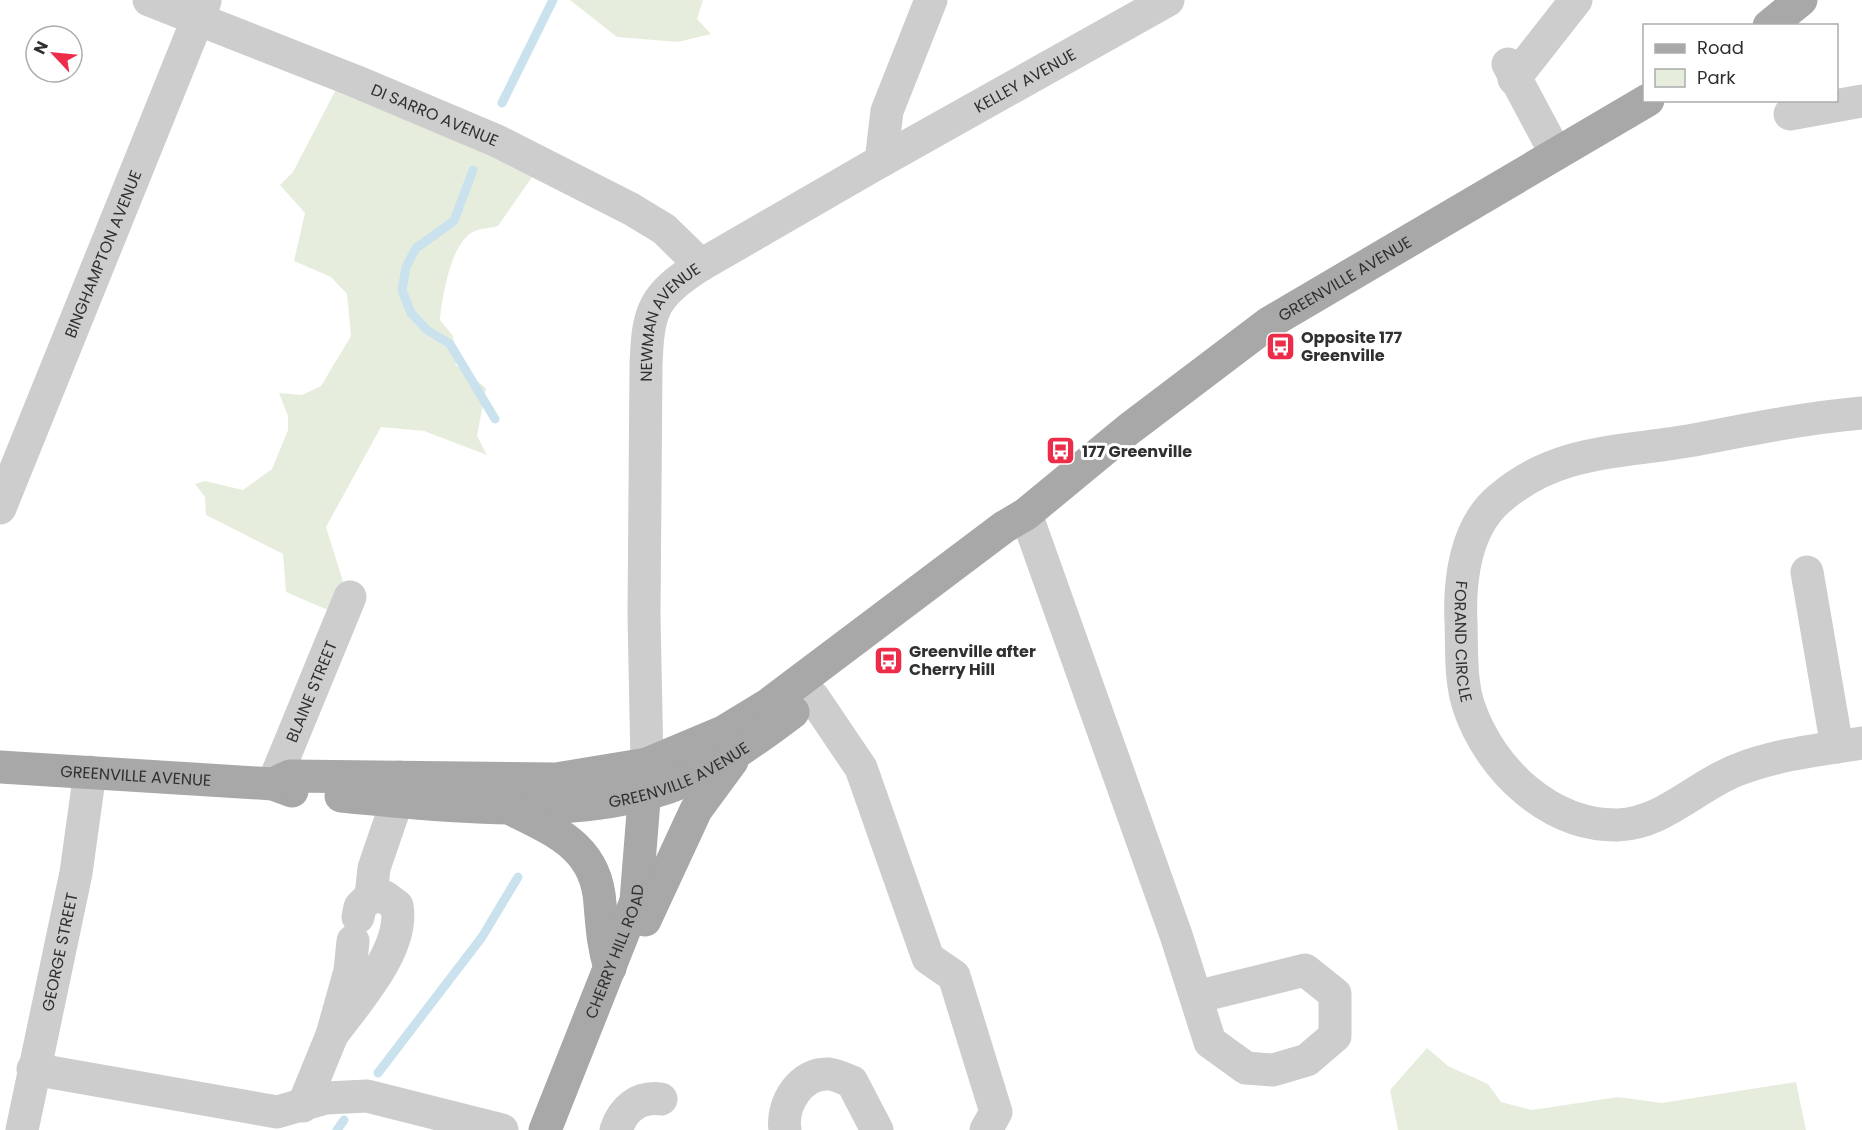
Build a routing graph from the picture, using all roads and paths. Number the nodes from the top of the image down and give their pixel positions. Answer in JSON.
{"nodes":[{"id":1,"x":149,"y":0,"type":"edge"},
{"id":2,"x":931,"y":0,"type":"edge"},
{"id":3,"x":1168,"y":0,"type":"edge"},
{"id":4,"x":1576,"y":0,"type":"edge"},
{"id":5,"x":1796,"y":2,"type":"edge"},
{"id":6,"x":201,"y":10,"type":"edge"},
{"id":7,"x":1771,"y":24,"type":"edge"},
{"id":8,"x":1862,"y":101,"type":"edge"},
{"id":9,"x":1645,"y":102,"type":"edge"},
{"id":10,"x":1790,"y":114,"type":"dead end"},
{"id":11,"x":1556,"y":154,"type":"junction"},
{"id":12,"x":881,"y":161,"type":"junction"},
{"id":13,"x":701,"y":265,"type":"junction"},
{"id":14,"x":1862,"y":413,"type":"edge"},
{"id":15,"x":0,"y":508,"type":"edge"},
{"id":16,"x":1015,"y":520,"type":"junction"},
{"id":17,"x":1807,"y":572,"type":"dead end"},
{"id":18,"x":350,"y":597,"type":"dead end"},
{"id":19,"x":813,"y":697,"type":"junction"},
{"id":20,"x":1850,"y":745,"type":"edge"},
{"id":21,"x":741,"y":751,"type":"junction"},
{"id":22,"x":0,"y":767,"type":"edge"},
{"id":23,"x":90,"y":772,"type":"junction"},
{"id":24,"x":646,"y":779,"type":"junction"},
{"id":25,"x":273,"y":784,"type":"junction"},
{"id":26,"x":398,"y":789,"type":"junction"},
{"id":27,"x":509,"y":808,"type":"junction"},
{"id":28,"x":361,"y":918,"type":"junction"},
{"id":29,"x":610,"y":968,"type":"junction"},
{"id":30,"x":1196,"y":997,"type":"dead end"},
{"id":31,"x":332,"y":1035,"type":"junction"},
{"id":32,"x":33,"y":1069,"type":"junction"},
{"id":33,"x":569,"y":1071,"type":"junction"},
{"id":34,"x":661,"y":1099,"type":"dead end"},
{"id":35,"x":303,"y":1106,"type":"junction"},
{"id":36,"x":22,"y":1130,"type":"edge"},
{"id":37,"x":502,"y":1130,"type":"edge"},
{"id":38,"x":545,"y":1130,"type":"edge"},
{"id":39,"x":616,"y":1130,"type":"edge"},
{"id":40,"x":784,"y":1130,"type":"edge"},
{"id":41,"x":877,"y":1130,"type":"edge"},
{"id":42,"x":986,"y":1130,"type":"edge"}],
"edges":[{"from":1,"to":6,"type":"street","name":"DI SARRO AVENUE"},
{"from":2,"to":12,"type":"street"},
{"from":3,"to":12,"type":"street","name":"KELLEY AVENUE"},
{"from":4,"to":11,"type":"street"},
{"from":5,"to":7,"type":"main road"},
{"from":6,"to":13,"type":"street","name":"DI SARRO AVENUE"},
{"from":6,"to":15,"type":"street","name":"BINGHAMPTON AVENUE"},
{"from":8,"to":10,"type":"street"},
{"from":9,"to":11,"type":"main road","name":"GREENVILLE AVENUE"},
{"from":11,"to":16,"type":"main road","name":"GREENVILLE AVENUE"},
{"from":12,"to":13,"type":"street","name":"NEWMAN AVENUE"},
{"from":13,"to":24,"type":"street","name":"NEWMAN AVENUE"},
{"from":14,"to":20,"type":"street","name":"FORAND CIRCLE"},
{"from":16,"to":19,"type":"main road","name":"GREENVILLE AVENUE"},
{"from":16,"to":24,"type":"main road","name":"GREENVILLE AVENUE"},
{"from":16,"to":30,"type":"street"},
{"from":17,"to":20,"type":"street"},
{"from":18,"to":25,"type":"street","name":"BLAINE STREET"},
{"from":19,"to":21,"type":"main road","name":"GREENVILLE AVENUE"},
{"from":19,"to":42,"type":"street"},
{"from":21,"to":24,"type":"main road","name":"GREENVILLE AVENUE"},
{"from":21,"to":33,"type":"main road"},
{"from":22,"to":23,"type":"main road","name":"GREENVILLE AVENUE"},
{"from":23,"to":25,"type":"main road","name":"GREENVILLE AVENUE"},
{"from":23,"to":32,"type":"street","name":"GEORGE STREET"},
{"from":24,"to":26,"type":"main road","name":"GREENVILLE AVENUE"},
{"from":24,"to":27,"type":"main road","name":"GREENVILLE AVENUE"},
{"from":24,"to":29,"type":"main road","name":"CHERRY HILL ROAD"},
{"from":25,"to":26,"type":"main road","name":"GREENVILLE AVENUE"},
{"from":26,"to":27,"type":"main road","name":"GREENVILLE AVENUE"},
{"from":26,"to":28,"type":"street"},
{"from":27,"to":29,"type":"main road"},
{"from":28,"to":31,"type":"street"},
{"from":28,"to":31,"type":"street"},
{"from":29,"to":33,"type":"main road","name":"CHERRY HILL ROAD"},
{"from":31,"to":35,"type":"street"},
{"from":32,"to":35,"type":"street"},
{"from":32,"to":36,"type":"street","name":"GEORGE STREET"},
{"from":33,"to":38,"type":"main road","name":"CHERRY HILL ROAD"},
{"from":34,"to":39,"type":"street"},
{"from":35,"to":37,"type":"street"},
{"from":40,"to":41,"type":"street"}]}
